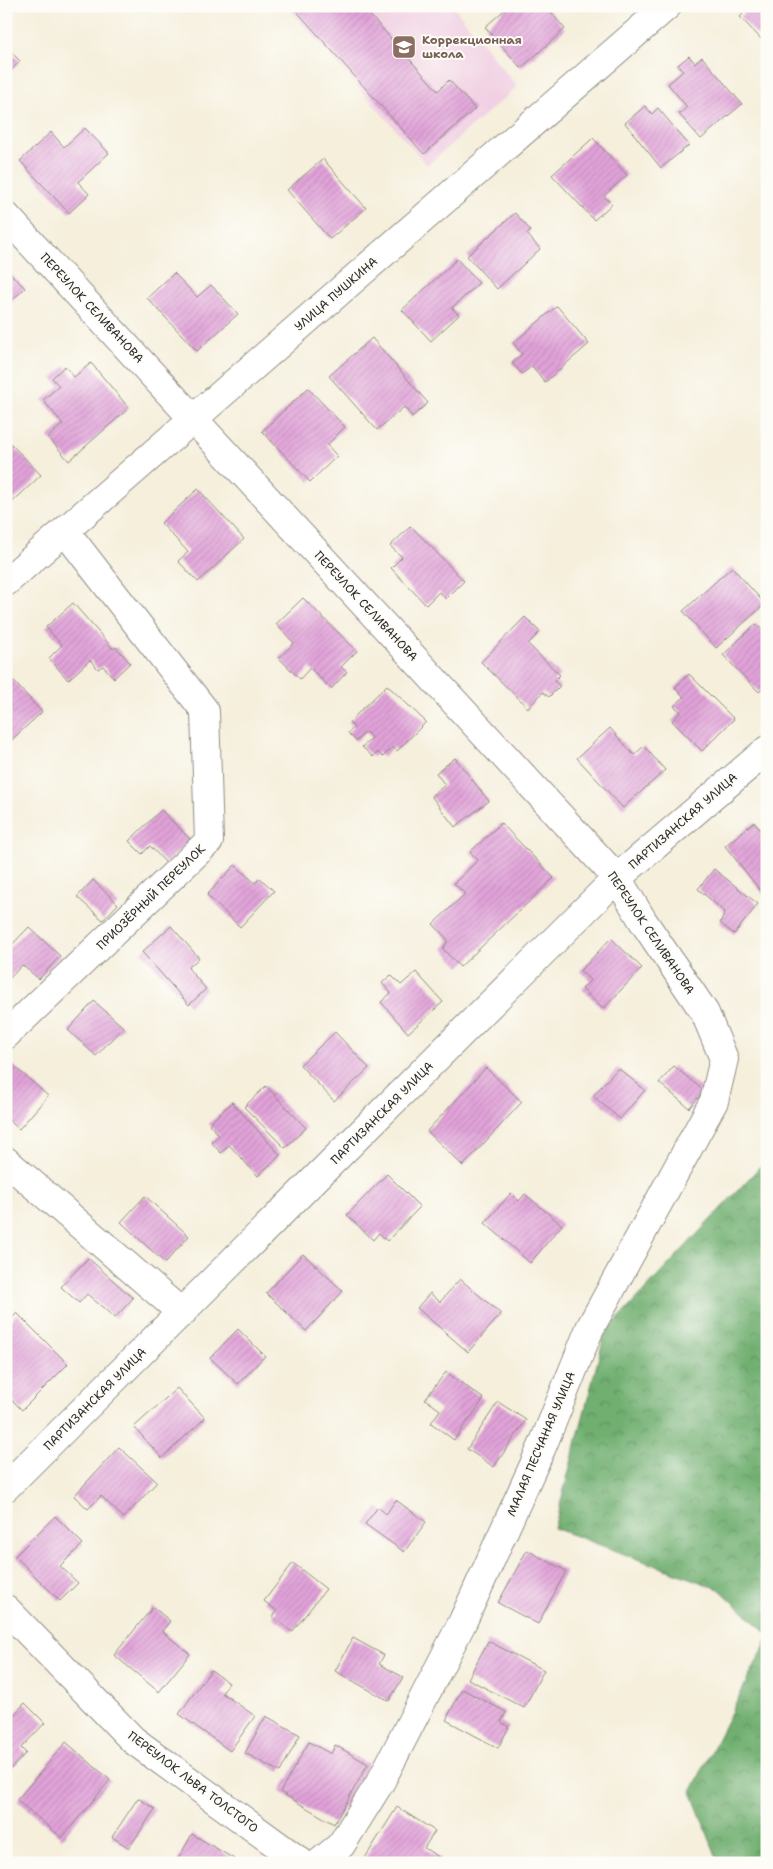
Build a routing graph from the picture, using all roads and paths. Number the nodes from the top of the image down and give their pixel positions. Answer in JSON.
{"nodes":[{"id":1,"x":667,"y":6,"type":"edge"},
{"id":2,"x":6,"y":216,"type":"edge"},
{"id":3,"x":192,"y":418,"type":"junction"},
{"id":4,"x":65,"y":531,"type":"junction"},
{"id":5,"x":6,"y":582,"type":"edge"},
{"id":6,"x":767,"y":750,"type":"edge"},
{"id":7,"x":617,"y":878,"type":"junction"},
{"id":8,"x":705,"y":1013,"type":"joint"},
{"id":9,"x":6,"y":1035,"type":"edge"},
{"id":10,"x":6,"y":1161,"type":"edge"},
{"id":11,"x":182,"y":1313,"type":"junction"},
{"id":12,"x":6,"y":1487,"type":"edge"},
{"id":13,"x":6,"y":1609,"type":"edge"},
{"id":14,"x":302,"y":1863,"type":"edge"},
{"id":15,"x":319,"y":1863,"type":"edge"}],
"edges":[{"from":1,"to":3,"type":"street","name":"УЛИЦА ПУШКИНА"},
{"from":2,"to":3,"type":"street","name":"ПЕРЕУЛОК СЕЛИВАНОВА"},
{"from":3,"to":4,"type":"street","name":"УЛИЦА ПУШКИНА"},
{"from":3,"to":7,"type":"street","name":"ПЕРЕУЛОК СЕЛИВАНОВА"},
{"from":4,"to":5,"type":"street","name":"УЛИЦА ПУШКИНА"},
{"from":4,"to":9,"type":"street","name":"ПРИОЗЁРНЫЙ ПЕРЕУЛОК"},
{"from":6,"to":7,"type":"street","name":"ПАРТИЗАНСКАЯ УЛИЦА"},
{"from":7,"to":8,"type":"street","name":"ПЕРЕУЛОК СЕЛИВАНОВА"},
{"from":7,"to":11,"type":"street","name":"ПАРТИЗАНСКАЯ УЛИЦА"},
{"from":8,"to":15,"type":"street","name":"МАЛАЯ ПЕСЧАНАЯ УЛИЦА"},
{"from":10,"to":11,"type":"street"},
{"from":11,"to":12,"type":"street","name":"ПАРТИЗАНСКАЯ УЛИЦА"},
{"from":13,"to":14,"type":"street","name":"ПЕРЕУЛОК ЛЬВА ТОЛСТОГО"}]}
